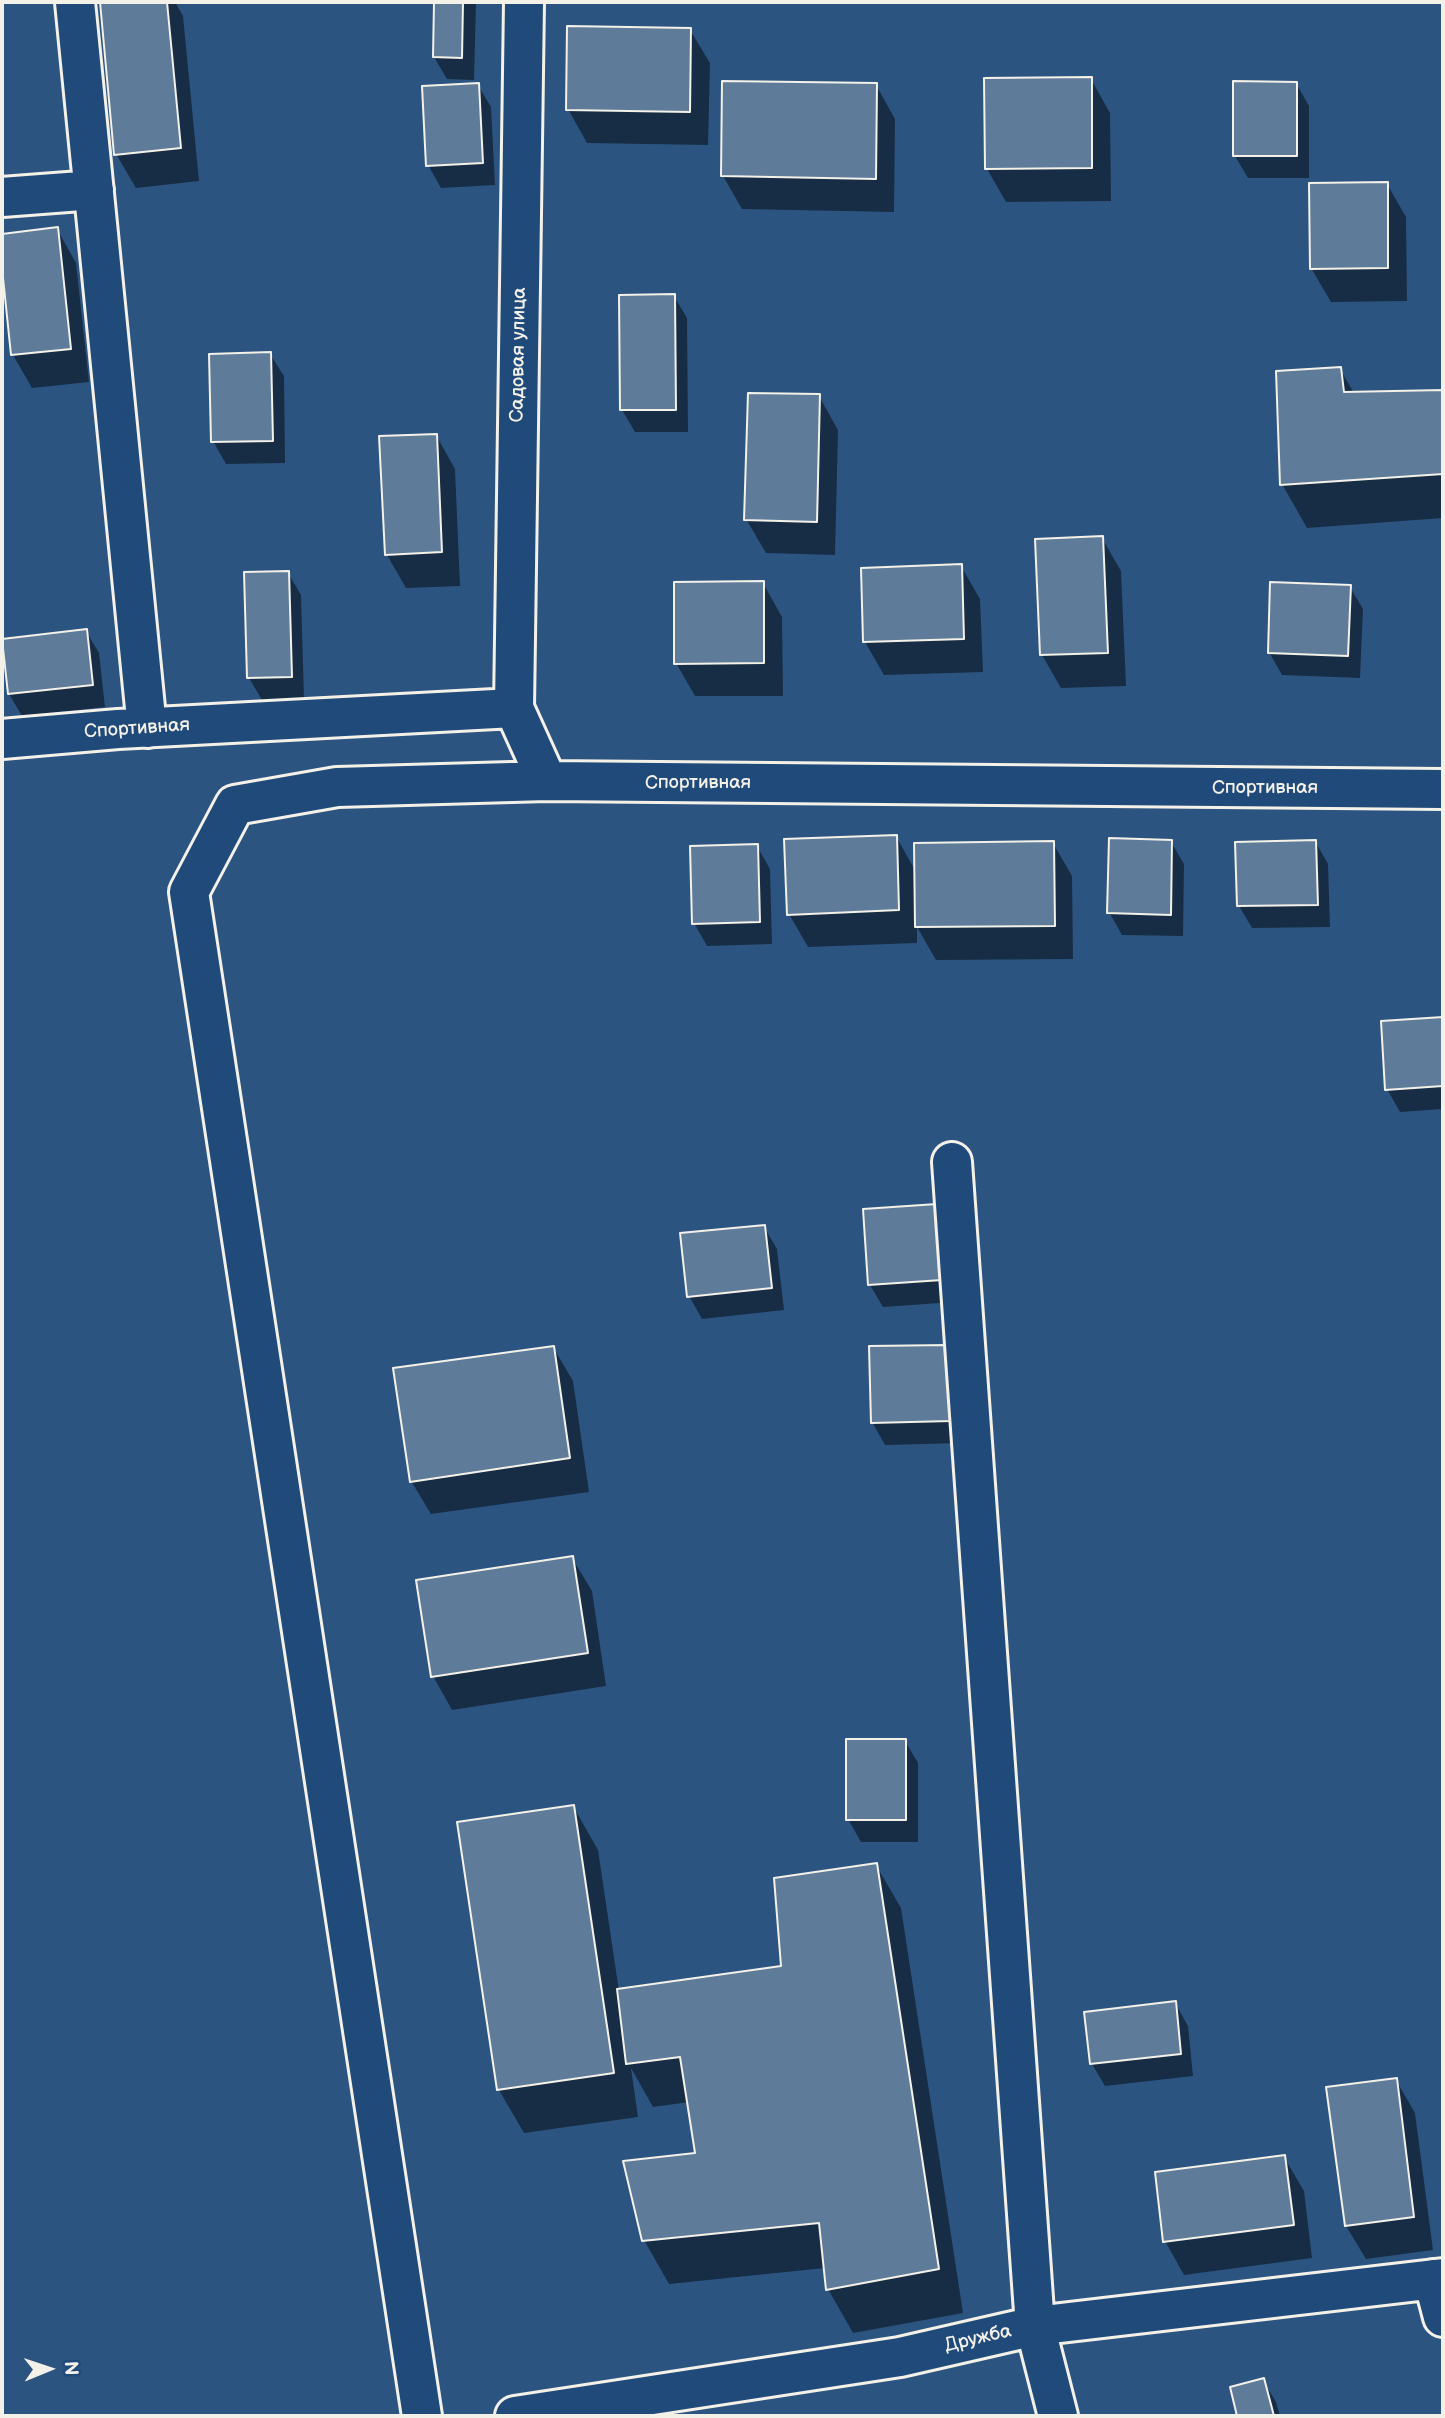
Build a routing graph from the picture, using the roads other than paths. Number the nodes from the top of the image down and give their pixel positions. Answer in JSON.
{"nodes":[{"id":1,"x":75,"y":2,"type":"edge"},
{"id":2,"x":524,"y":2,"type":"edge"},
{"id":3,"x":94,"y":190,"type":"junction"},
{"id":4,"x":2,"y":197,"type":"edge"},
{"id":5,"x":514,"y":708,"type":"junction"},
{"id":6,"x":147,"y":728,"type":"junction"},
{"id":7,"x":2,"y":740,"type":"edge"},
{"id":8,"x":547,"y":781,"type":"junction"},
{"id":9,"x":1443,"y":789,"type":"edge"},
{"id":10,"x":952,"y":1162,"type":"dead end"},
{"id":11,"x":1438,"y":2279,"type":"edge"},
{"id":12,"x":1443,"y":2317,"type":"edge"},
{"id":13,"x":1035,"y":2326,"type":"junction"},
{"id":14,"x":422,"y":2416,"type":"edge"},
{"id":15,"x":515,"y":2416,"type":"edge"},
{"id":16,"x":1058,"y":2416,"type":"edge"}],
"edges":[{"from":1,"to":3,"type":"street"},
{"from":2,"to":5,"type":"street","name":"Садовая улица"},
{"from":3,"to":4,"type":"street"},
{"from":3,"to":6,"type":"street"},
{"from":5,"to":6,"type":"street","name":"Спортивная"},
{"from":5,"to":8,"type":"street"},
{"from":6,"to":7,"type":"street","name":"Спортивная"},
{"from":8,"to":9,"type":"street","name":"Спортивная"},
{"from":8,"to":14,"type":"street","name":"Спортивная"},
{"from":10,"to":13,"type":"street"},
{"from":11,"to":12,"type":"street"},
{"from":11,"to":13,"type":"street","name":"Дружба"},
{"from":13,"to":15,"type":"street","name":"Дружба"},
{"from":13,"to":16,"type":"street"}]}
